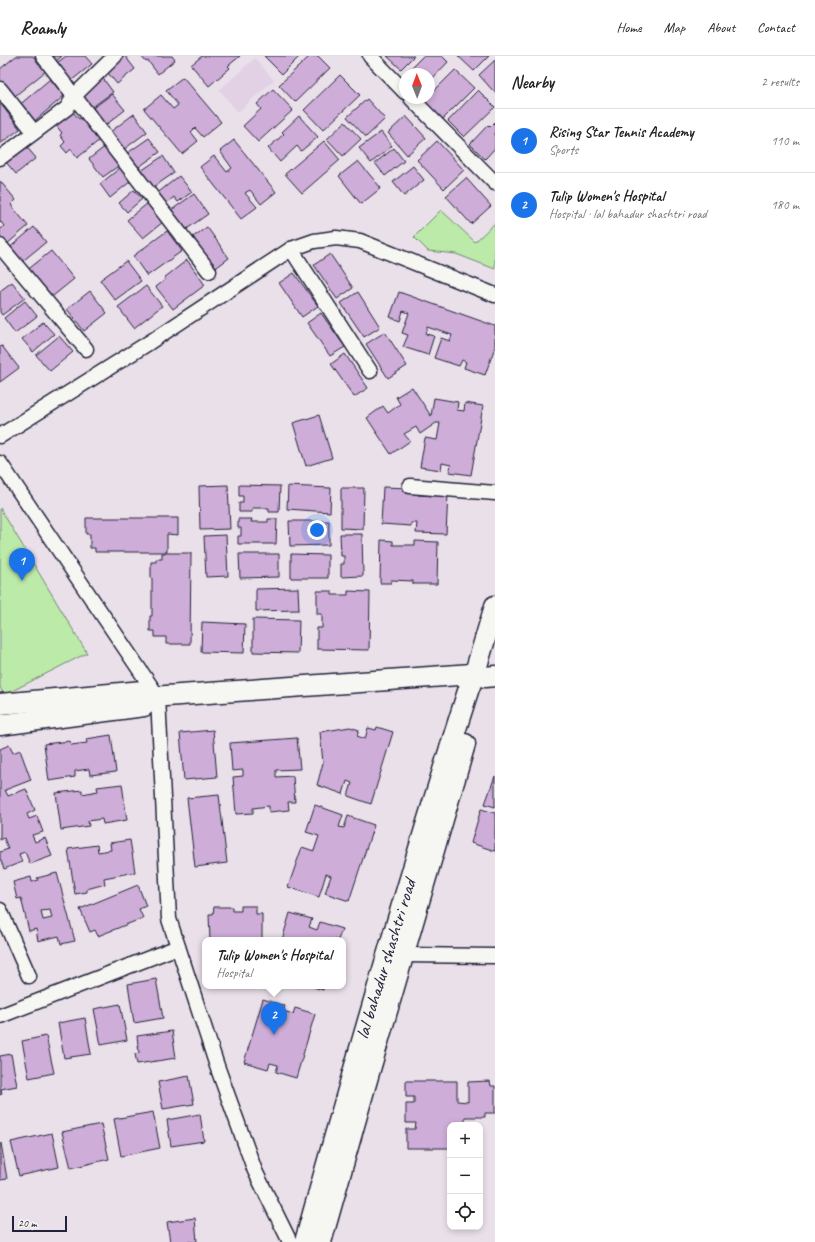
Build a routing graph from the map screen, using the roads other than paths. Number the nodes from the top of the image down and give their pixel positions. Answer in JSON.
{"nodes":[{"id":1,"x":43,"y":56,"type":"edge"},
{"id":2,"x":116,"y":56,"type":"edge"},
{"id":3,"x":370,"y":56,"type":"edge"},
{"id":4,"x":399,"y":86,"type":"edge"},
{"id":5,"x":0,"y":90,"type":"edge"},
{"id":6,"x":74,"y":96,"type":"junction"},
{"id":7,"x":417,"y":104,"type":"edge"},
{"id":8,"x":34,"y":132,"type":"junction"},
{"id":9,"x":0,"y":158,"type":"edge"},
{"id":10,"x":495,"y":183,"type":"edge"},
{"id":11,"x":0,"y":246,"type":"edge"},
{"id":12,"x":291,"y":249,"type":"junction"},
{"id":13,"x":209,"y":271,"type":"dead end"},
{"id":14,"x":495,"y":295,"type":"edge"},
{"id":15,"x":86,"y":349,"type":"dead end"},
{"id":16,"x":370,"y":371,"type":"dead end"},
{"id":17,"x":0,"y":436,"type":"edge"},
{"id":18,"x":0,"y":463,"type":"edge"},
{"id":19,"x":410,"y":486,"type":"dead end"},
{"id":20,"x":495,"y":493,"type":"edge"},
{"id":21,"x":495,"y":606,"type":"edge"},
{"id":22,"x":495,"y":641,"type":"edge"},
{"id":23,"x":482,"y":675,"type":"edge"},
{"id":24,"x":155,"y":697,"type":"junction"},
{"id":25,"x":0,"y":704,"type":"edge"},
{"id":26,"x":0,"y":725,"type":"edge"},
{"id":27,"x":0,"y":910,"type":"edge"},
{"id":28,"x":178,"y":947,"type":"junction"},
{"id":29,"x":403,"y":955,"type":"junction"},
{"id":30,"x":495,"y":956,"type":"edge"},
{"id":31,"x":28,"y":976,"type":"dead end"},
{"id":32,"x":0,"y":1016,"type":"edge"},
{"id":33,"x":290,"y":1242,"type":"edge"},
{"id":34,"x":306,"y":1242,"type":"edge"},
{"id":35,"x":321,"y":1242,"type":"edge"}],
"edges":[{"from":1,"to":6,"type":"street"},
{"from":2,"to":6,"type":"street"},
{"from":3,"to":4,"type":"street"},
{"from":5,"to":8,"type":"street"},
{"from":6,"to":8,"type":"street"},
{"from":6,"to":13,"type":"street"},
{"from":7,"to":10,"type":"street"},
{"from":8,"to":9,"type":"street"},
{"from":11,"to":15,"type":"street"},
{"from":12,"to":14,"type":"street"},
{"from":12,"to":16,"type":"street"},
{"from":12,"to":17,"type":"street"},
{"from":18,"to":24,"type":"street"},
{"from":19,"to":20,"type":"street"},
{"from":21,"to":23,"type":"main road","name":"lal bahadur shashtri road"},
{"from":22,"to":23,"type":"main road"},
{"from":23,"to":24,"type":"main road"},
{"from":23,"to":29,"type":"main road"},
{"from":23,"to":34,"type":"main road","name":"lal bahadur shashtri road"},
{"from":24,"to":25,"type":"main road"},
{"from":24,"to":26,"type":"main road"},
{"from":24,"to":28,"type":"street"},
{"from":27,"to":31,"type":"street"},
{"from":28,"to":32,"type":"street"},
{"from":28,"to":33,"type":"street"},
{"from":29,"to":30,"type":"street"},
{"from":29,"to":35,"type":"main road"}]}
